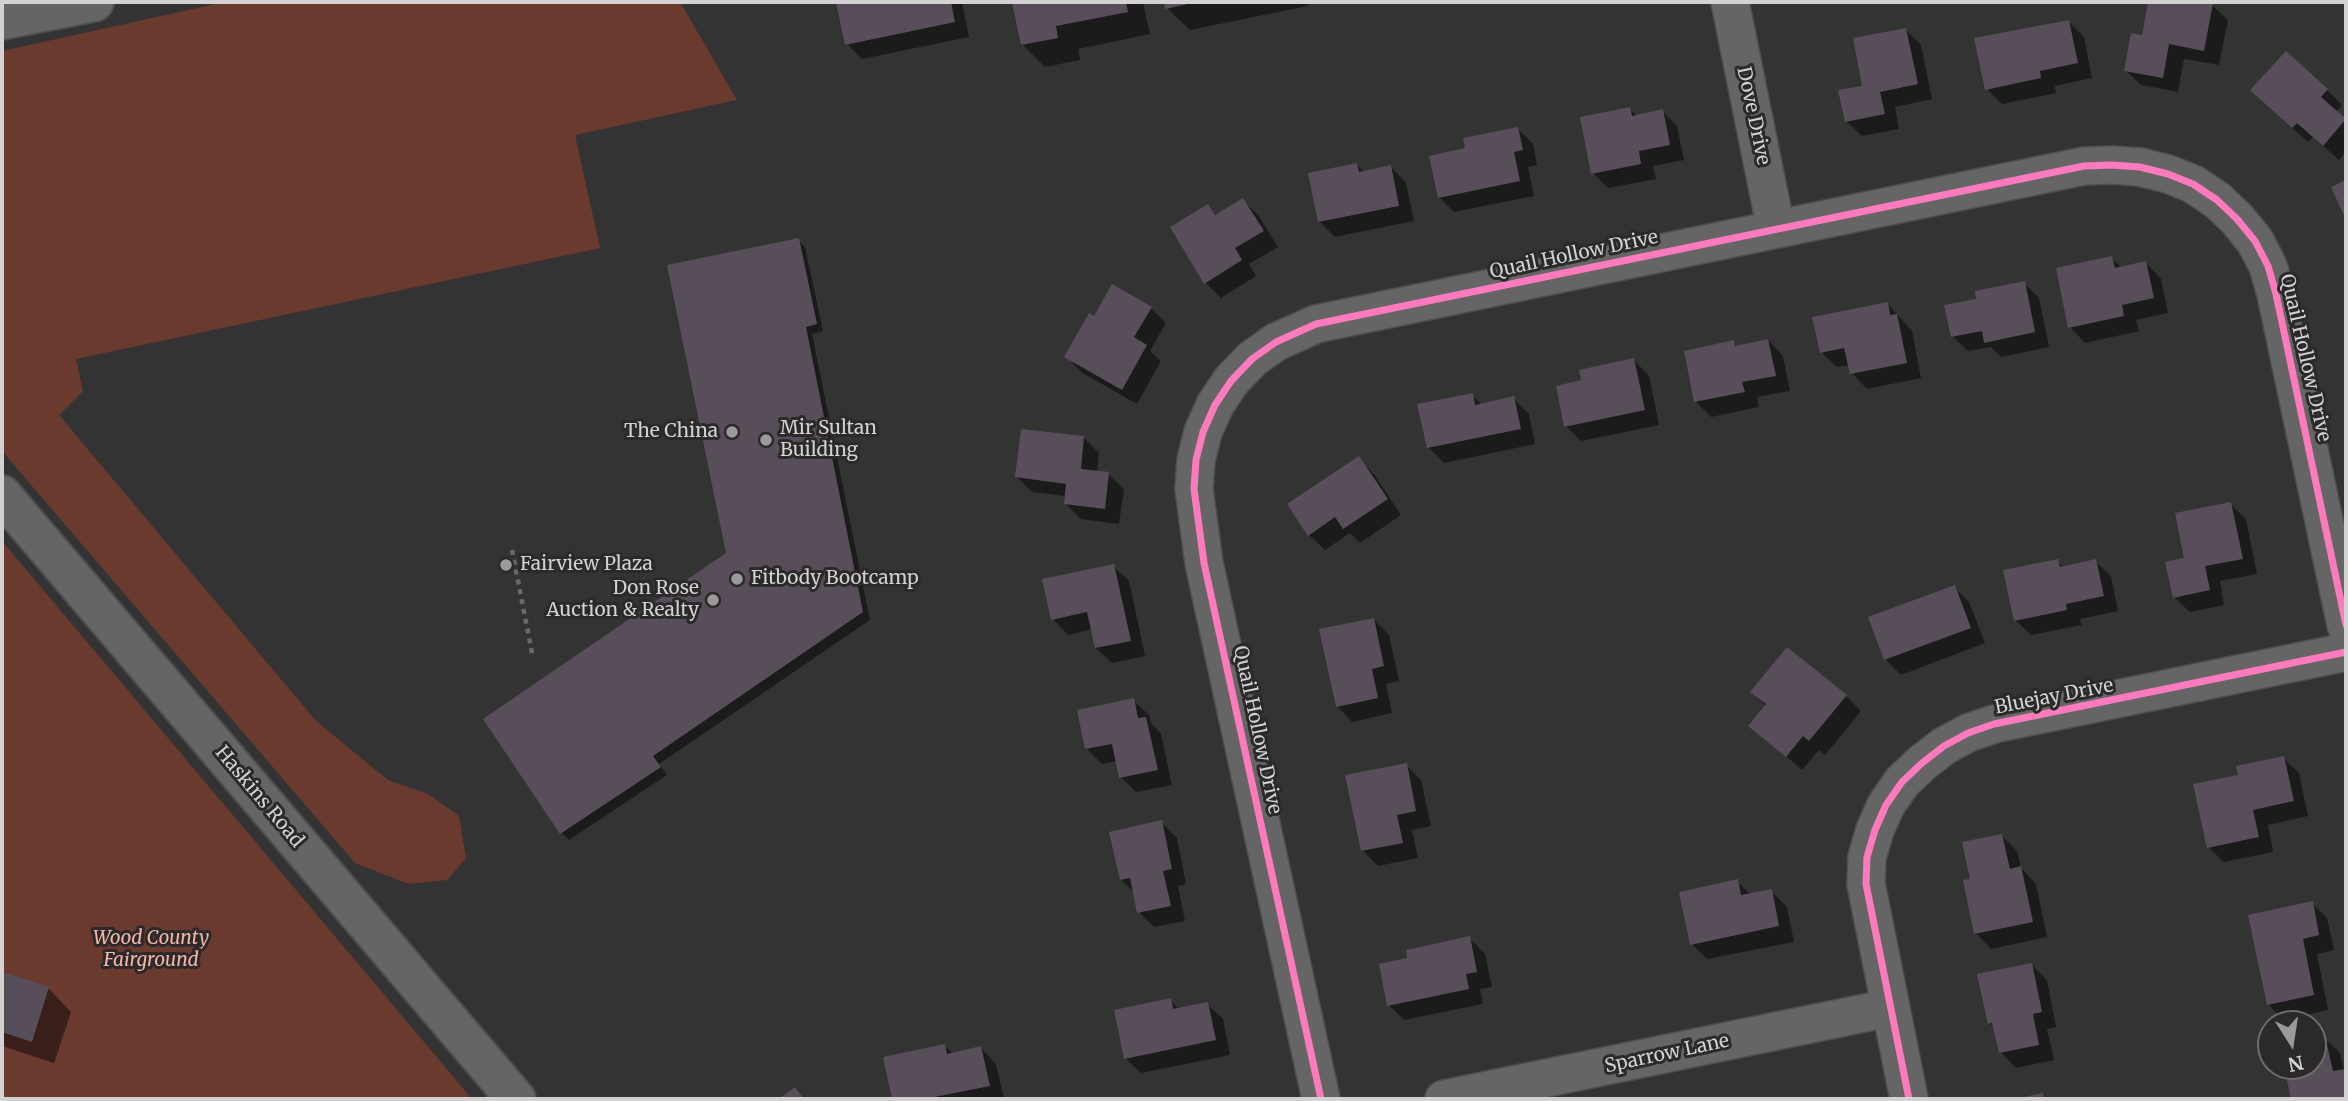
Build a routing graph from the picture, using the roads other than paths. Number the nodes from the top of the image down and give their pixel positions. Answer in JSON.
{"nodes":[{"id":1,"x":94,"y":2,"type":"edge"},
{"id":2,"x":1730,"y":2,"type":"edge"},
{"id":3,"x":2,"y":20,"type":"edge"},
{"id":4,"x":1776,"y":229,"type":"junction"},
{"id":5,"x":2,"y":495,"type":"edge"},
{"id":6,"x":2346,"y":625,"type":"edge"},
{"id":7,"x":2346,"y":652,"type":"edge"},
{"id":8,"x":1889,"y":1008,"type":"junction"},
{"id":9,"x":516,"y":1099,"type":"edge"},
{"id":10,"x":1321,"y":1099,"type":"edge"},
{"id":11,"x":1444,"y":1099,"type":"edge"},
{"id":12,"x":1909,"y":1099,"type":"edge"}],
"edges":[{"from":1,"to":3,"type":"main road"},
{"from":2,"to":4,"type":"street","name":"Dove Drive"},
{"from":4,"to":6,"type":"street","name":"Quail Hollow Drive"},
{"from":4,"to":10,"type":"street","name":"Quail Hollow Drive"},
{"from":5,"to":9,"type":"main road","name":"Haskins Road"},
{"from":7,"to":8,"type":"street","name":"Bluejay Drive"},
{"from":8,"to":11,"type":"street","name":"Sparrow Lane"},
{"from":8,"to":12,"type":"street","name":"Bluejay Drive"}]}
